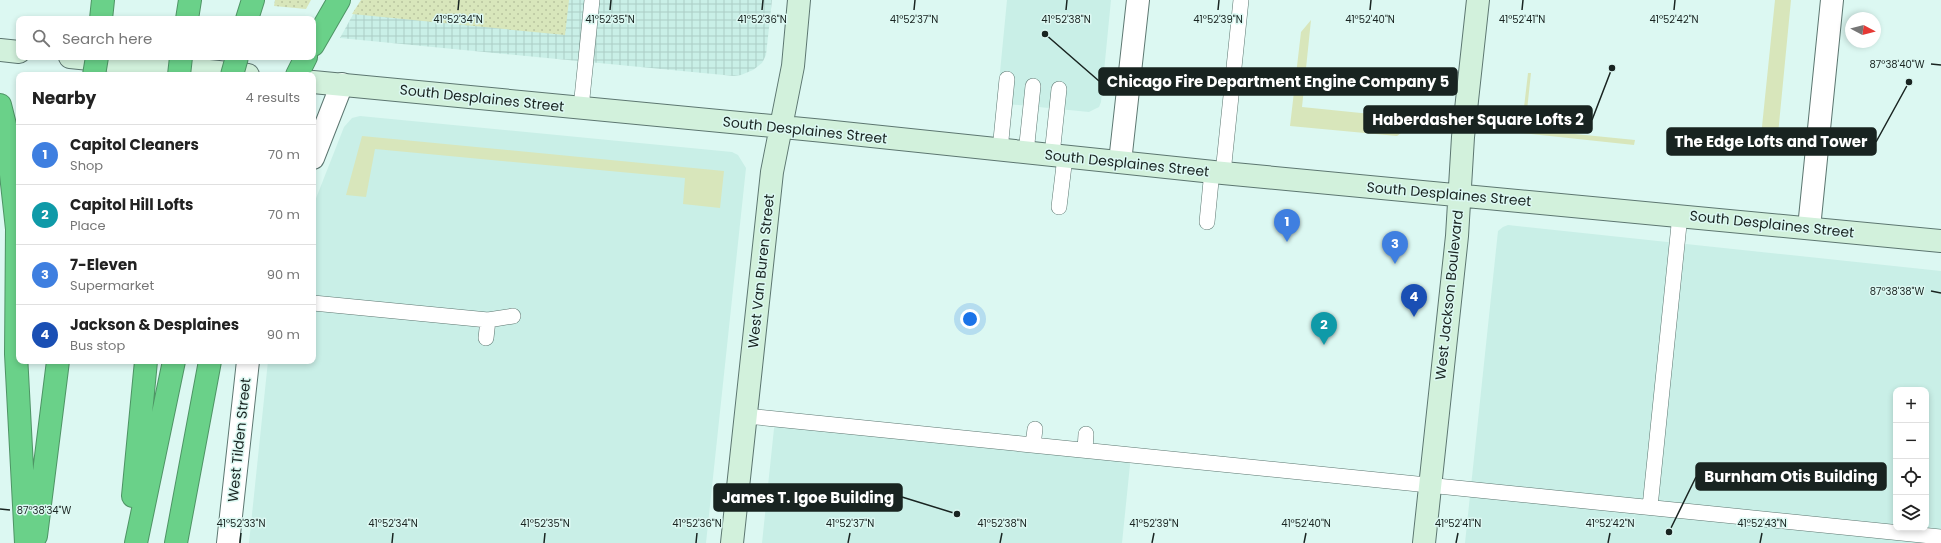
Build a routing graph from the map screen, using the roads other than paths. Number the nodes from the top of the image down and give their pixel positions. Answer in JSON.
{"nodes":[{"id":1,"x":103,"y":0,"type":"edge"},
{"id":2,"x":190,"y":0,"type":"edge"},
{"id":3,"x":253,"y":0,"type":"edge"},
{"id":4,"x":339,"y":0,"type":"edge"},
{"id":5,"x":592,"y":0,"type":"edge"},
{"id":6,"x":800,"y":0,"type":"edge"},
{"id":7,"x":1138,"y":0,"type":"edge"},
{"id":8,"x":1241,"y":0,"type":"edge"},
{"id":9,"x":1478,"y":0,"type":"edge"},
{"id":10,"x":1832,"y":0,"type":"edge"},
{"id":11,"x":101,"y":16,"type":"edge"},
{"id":12,"x":187,"y":16,"type":"edge"},
{"id":13,"x":249,"y":16,"type":"edge"},
{"id":14,"x":316,"y":40,"type":"edge"},
{"id":15,"x":0,"y":50,"type":"edge"},
{"id":16,"x":16,"y":52,"type":"edge"},
{"id":17,"x":96,"y":60,"type":"edge"},
{"id":18,"x":100,"y":60,"type":"edge"},
{"id":19,"x":181,"y":60,"type":"edge"},
{"id":20,"x":236,"y":60,"type":"edge"},
{"id":21,"x":304,"y":60,"type":"edge"},
{"id":22,"x":94,"y":72,"type":"edge"},
{"id":23,"x":179,"y":72,"type":"edge"},
{"id":24,"x":218,"y":72,"type":"edge"},
{"id":25,"x":233,"y":72,"type":"edge"},
{"id":26,"x":298,"y":72,"type":"edge"},
{"id":27,"x":1007,"y":79,"type":"dead end"},
{"id":28,"x":316,"y":82,"type":"edge"},
{"id":29,"x":342,"y":84,"type":"junction"},
{"id":30,"x":1033,"y":86,"type":"dead end"},
{"id":31,"x":1059,"y":89,"type":"dead end"},
{"id":32,"x":0,"y":105,"type":"edge"},
{"id":33,"x":581,"y":108,"type":"junction"},
{"id":34,"x":781,"y":127,"type":"junction"},
{"id":35,"x":316,"y":150,"type":"edge"},
{"id":36,"x":1000,"y":150,"type":"junction"},
{"id":37,"x":1026,"y":152,"type":"junction"},
{"id":38,"x":1058,"y":156,"type":"junction"},
{"id":39,"x":1120,"y":162,"type":"junction"},
{"id":40,"x":1218,"y":172,"type":"junction"},
{"id":41,"x":1459,"y":195,"type":"junction"},
{"id":42,"x":1060,"y":207,"type":"dead end"},
{"id":43,"x":1680,"y":215,"type":"junction"},
{"id":44,"x":16,"y":220,"type":"edge"},
{"id":45,"x":1207,"y":222,"type":"dead end"},
{"id":46,"x":1809,"y":228,"type":"junction"},
{"id":47,"x":1941,"y":241,"type":"edge"},
{"id":48,"x":316,"y":303,"type":"edge"},
{"id":49,"x":513,"y":316,"type":"dead end"},
{"id":50,"x":488,"y":320,"type":"junction"},
{"id":51,"x":486,"y":338,"type":"dead end"},
{"id":52,"x":17,"y":364,"type":"edge"},
{"id":53,"x":58,"y":364,"type":"edge"},
{"id":54,"x":146,"y":364,"type":"edge"},
{"id":55,"x":173,"y":364,"type":"edge"},
{"id":56,"x":209,"y":364,"type":"edge"},
{"id":57,"x":248,"y":364,"type":"edge"},
{"id":58,"x":746,"y":416,"type":"junction"},
{"id":59,"x":1035,"y":429,"type":"dead end"},
{"id":60,"x":1086,"y":434,"type":"dead end"},
{"id":61,"x":1033,"y":445,"type":"junction"},
{"id":62,"x":1085,"y":450,"type":"junction"},
{"id":63,"x":1429,"y":485,"type":"junction"},
{"id":64,"x":1650,"y":507,"type":"junction"},
{"id":65,"x":1941,"y":537,"type":"edge"},
{"id":66,"x":26,"y":543,"type":"edge"},
{"id":67,"x":35,"y":543,"type":"edge"},
{"id":68,"x":128,"y":543,"type":"edge"},
{"id":69,"x":136,"y":543,"type":"edge"},
{"id":70,"x":176,"y":543,"type":"edge"},
{"id":71,"x":228,"y":543,"type":"edge"},
{"id":72,"x":732,"y":543,"type":"edge"},
{"id":73,"x":1424,"y":543,"type":"edge"}],
"edges":[{"from":1,"to":11,"type":"highway"},
{"from":2,"to":12,"type":"highway"},
{"from":3,"to":13,"type":"highway"},
{"from":4,"to":14,"type":"highway"},
{"from":5,"to":33,"type":"lane"},
{"from":6,"to":34,"type":"main road","name":"West Van Buren Street"},
{"from":7,"to":39,"type":"street"},
{"from":8,"to":40,"type":"lane"},
{"from":9,"to":41,"type":"main road","name":"West Jackson Boulevard"},
{"from":10,"to":46,"type":"street"},
{"from":15,"to":16,"type":"main road"},
{"from":17,"to":22,"type":"highway","bridge":true},
{"from":18,"to":24,"type":"main road"},
{"from":19,"to":23,"type":"highway","bridge":true},
{"from":20,"to":25,"type":"highway","bridge":true},
{"from":21,"to":26,"type":"highway"},
{"from":27,"to":36,"type":"lane"},
{"from":28,"to":29,"type":"main road","name":"South Desplaines Street"},
{"from":29,"to":33,"type":"main road","name":"South Desplaines Street"},
{"from":29,"to":35,"type":"street"},
{"from":30,"to":37,"type":"lane"},
{"from":31,"to":38,"type":"lane"},
{"from":32,"to":44,"type":"highway"},
{"from":33,"to":34,"type":"main road","name":"South Desplaines Street"},
{"from":34,"to":36,"type":"main road","name":"South Desplaines Street"},
{"from":34,"to":58,"type":"main road","name":"West Van Buren Street"},
{"from":36,"to":37,"type":"main road","name":"South Desplaines Street"},
{"from":37,"to":38,"type":"main road","name":"South Desplaines Street"},
{"from":38,"to":39,"type":"main road","name":"South Desplaines Street"},
{"from":38,"to":42,"type":"lane"},
{"from":39,"to":40,"type":"main road","name":"South Desplaines Street"},
{"from":40,"to":41,"type":"main road","name":"South Desplaines Street"},
{"from":40,"to":45,"type":"lane"},
{"from":41,"to":43,"type":"main road","name":"South Desplaines Street"},
{"from":41,"to":63,"type":"main road","name":"West Jackson Boulevard"},
{"from":43,"to":46,"type":"main road","name":"South Desplaines Street"},
{"from":43,"to":64,"type":"lane"},
{"from":46,"to":47,"type":"main road","name":"South Desplaines Street"},
{"from":48,"to":50,"type":"lane"},
{"from":49,"to":50,"type":"lane"},
{"from":50,"to":51,"type":"lane"},
{"from":52,"to":66,"type":"highway"},
{"from":53,"to":67,"type":"highway"},
{"from":54,"to":68,"type":"highway"},
{"from":55,"to":69,"type":"highway"},
{"from":56,"to":70,"type":"highway"},
{"from":57,"to":71,"type":"street","name":"West Tilden Street"},
{"from":58,"to":61,"type":"lane"},
{"from":58,"to":72,"type":"main road","name":"West Van Buren Street"},
{"from":59,"to":61,"type":"lane"},
{"from":60,"to":62,"type":"lane"},
{"from":61,"to":62,"type":"lane"},
{"from":62,"to":63,"type":"lane"},
{"from":63,"to":64,"type":"lane"},
{"from":63,"to":73,"type":"main road","name":"West Jackson Boulevard"},
{"from":64,"to":65,"type":"lane"}]}
